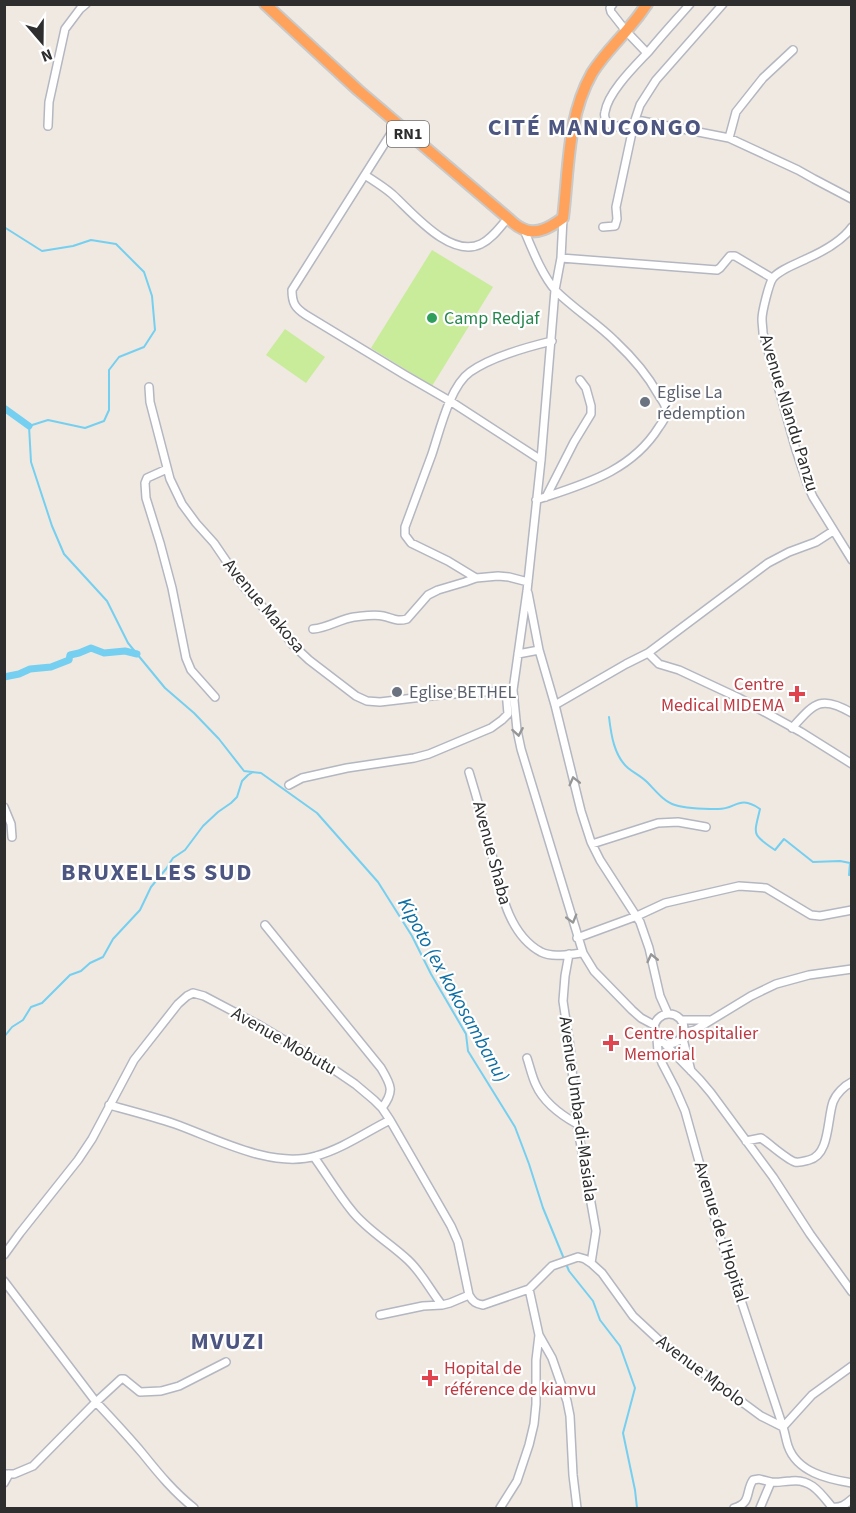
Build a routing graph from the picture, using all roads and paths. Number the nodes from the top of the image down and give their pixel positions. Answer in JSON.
{"nodes":[{"id":1,"x":86,"y":4,"type":"edge"},
{"id":2,"x":265,"y":4,"type":"edge"},
{"id":3,"x":613,"y":4,"type":"edge"},
{"id":4,"x":647,"y":4,"type":"edge"},
{"id":5,"x":690,"y":4,"type":"edge"},
{"id":6,"x":723,"y":4,"type":"edge"},
{"id":7,"x":626,"y":31,"type":"junction"},
{"id":8,"x":793,"y":50,"type":"dead end"},
{"id":9,"x":647,"y":53,"type":"junction"},
{"id":10,"x":634,"y":123,"type":"junction"},
{"id":11,"x":397,"y":124,"type":"junction"},
{"id":12,"x":48,"y":126,"type":"dead end"},
{"id":13,"x":729,"y":138,"type":"junction"},
{"id":14,"x":365,"y":175,"type":"junction"},
{"id":15,"x":852,"y":199,"type":"edge"},
{"id":16,"x":508,"y":218,"type":"junction"},
{"id":17,"x":563,"y":218,"type":"junction"},
{"id":18,"x":852,"y":226,"type":"edge"},
{"id":19,"x":603,"y":227,"type":"dead end"},
{"id":20,"x":524,"y":230,"type":"junction"},
{"id":21,"x":561,"y":258,"type":"junction"},
{"id":22,"x":772,"y":278,"type":"junction"},
{"id":23,"x":555,"y":290,"type":"junction"},
{"id":24,"x":552,"y":341,"type":"junction"},
{"id":25,"x":580,"y":380,"type":"dead end"},
{"id":26,"x":149,"y":387,"type":"dead end"},
{"id":27,"x":450,"y":401,"type":"junction"},
{"id":28,"x":542,"y":460,"type":"junction"},
{"id":29,"x":167,"y":469,"type":"junction"},
{"id":30,"x":546,"y":497,"type":"junction"},
{"id":31,"x":536,"y":500,"type":"junction"},
{"id":32,"x":833,"y":531,"type":"junction"},
{"id":33,"x":850,"y":556,"type":"edge"},
{"id":34,"x":476,"y":578,"type":"junction"},
{"id":35,"x":528,"y":582,"type":"junction"},
{"id":36,"x":527,"y":591,"type":"junction"},
{"id":37,"x":313,"y":629,"type":"dead end"},
{"id":38,"x":539,"y":650,"type":"junction"},
{"id":39,"x":648,"y":653,"type":"junction"},
{"id":40,"x":518,"y":654,"type":"junction"},
{"id":41,"x":509,"y":690,"type":"junction"},
{"id":42,"x":215,"y":697,"type":"dead end"},
{"id":43,"x":555,"y":705,"type":"junction"},
{"id":44,"x":852,"y":712,"type":"edge"},
{"id":45,"x":792,"y":728,"type":"junction"},
{"id":46,"x":852,"y":764,"type":"edge"},
{"id":47,"x":469,"y":772,"type":"dead end"},
{"id":48,"x":289,"y":785,"type":"dead end"},
{"id":49,"x":4,"y":807,"type":"edge"},
{"id":50,"x":706,"y":828,"type":"dead end"},
{"id":51,"x":12,"y":837,"type":"dead end"},
{"id":52,"x":592,"y":844,"type":"junction"},
{"id":53,"x":852,"y":910,"type":"edge"},
{"id":54,"x":637,"y":916,"type":"junction"},
{"id":55,"x":266,"y":925,"type":"dead end"},
{"id":56,"x":577,"y":938,"type":"junction"},
{"id":57,"x":583,"y":953,"type":"junction"},
{"id":58,"x":569,"y":954,"type":"junction"},
{"id":59,"x":852,"y":969,"type":"edge"},
{"id":60,"x":668,"y":1014,"type":"junction"},
{"id":61,"x":681,"y":1020,"type":"junction"},
{"id":62,"x":711,"y":1020,"type":"junction"},
{"id":63,"x":654,"y":1025,"type":"junction"},
{"id":64,"x":683,"y":1034,"type":"junction"},
{"id":65,"x":657,"y":1039,"type":"junction"},
{"id":66,"x":665,"y":1044,"type":"junction"},
{"id":67,"x":527,"y":1058,"type":"dead end"},
{"id":68,"x":690,"y":1071,"type":"junction"},
{"id":69,"x":852,"y":1082,"type":"edge"},
{"id":70,"x":110,"y":1105,"type":"junction"},
{"id":71,"x":382,"y":1108,"type":"junction"},
{"id":72,"x":390,"y":1120,"type":"junction"},
{"id":73,"x":577,"y":1124,"type":"junction"},
{"id":74,"x":746,"y":1141,"type":"junction"},
{"id":75,"x":314,"y":1157,"type":"junction"},
{"id":76,"x":4,"y":1255,"type":"edge"},
{"id":77,"x":591,"y":1263,"type":"junction"},
{"id":78,"x":4,"y":1281,"type":"edge"},
{"id":79,"x":529,"y":1289,"type":"junction"},
{"id":80,"x":850,"y":1289,"type":"edge"},
{"id":81,"x":469,"y":1295,"type":"junction"},
{"id":82,"x":442,"y":1305,"type":"junction"},
{"id":83,"x":380,"y":1315,"type":"dead end"},
{"id":84,"x":539,"y":1335,"type":"junction"},
{"id":85,"x":226,"y":1362,"type":"dead end"},
{"id":86,"x":852,"y":1366,"type":"edge"},
{"id":87,"x":96,"y":1402,"type":"junction"},
{"id":88,"x":783,"y":1427,"type":"junction"},
{"id":89,"x":7,"y":1474,"type":"edge"},
{"id":90,"x":5,"y":1482,"type":"edge"},
{"id":91,"x":771,"y":1482,"type":"junction"},
{"id":92,"x":852,"y":1483,"type":"edge"},
{"id":93,"x":852,"y":1498,"type":"edge"},
{"id":94,"x":194,"y":1509,"type":"edge"},
{"id":95,"x":500,"y":1509,"type":"edge"},
{"id":96,"x":577,"y":1509,"type":"edge"},
{"id":97,"x":734,"y":1509,"type":"edge"},
{"id":98,"x":760,"y":1509,"type":"edge"}],
"edges":[{"from":1,"to":12,"type":"street"},
{"from":2,"to":11,"type":"highway","number":"RN1"},
{"from":3,"to":7,"type":"street"},
{"from":4,"to":7,"type":"highway"},
{"from":5,"to":9,"type":"street"},
{"from":6,"to":10,"type":"street"},
{"from":7,"to":9,"type":"street"},
{"from":7,"to":17,"type":"highway"},
{"from":8,"to":13,"type":"street"},
{"from":9,"to":10,"type":"street"},
{"from":10,"to":13,"type":"street"},
{"from":10,"to":19,"type":"street"},
{"from":11,"to":14,"type":"street"},
{"from":11,"to":16,"type":"highway","number":"RN1"},
{"from":13,"to":15,"type":"street"},
{"from":14,"to":16,"type":"street"},
{"from":14,"to":27,"type":"street"},
{"from":16,"to":20,"type":"highway","number":"RN1"},
{"from":17,"to":20,"type":"highway"},
{"from":17,"to":21,"type":"street"},
{"from":18,"to":22,"type":"street"},
{"from":20,"to":23,"type":"street"},
{"from":21,"to":22,"type":"street"},
{"from":21,"to":23,"type":"street"},
{"from":22,"to":32,"type":"street","name":"Avenue Nlandu Panzu"},
{"from":23,"to":24,"type":"street"},
{"from":23,"to":30,"type":"street"},
{"from":24,"to":27,"type":"street"},
{"from":24,"to":28,"type":"street"},
{"from":25,"to":30,"type":"street"},
{"from":26,"to":29,"type":"street","name":"Avenue Makosa"},
{"from":27,"to":28,"type":"street"},
{"from":27,"to":34,"type":"street"},
{"from":28,"to":31,"type":"street"},
{"from":29,"to":41,"type":"street","name":"Avenue Makosa"},
{"from":29,"to":42,"type":"street"},
{"from":30,"to":31,"type":"street"},
{"from":31,"to":35,"type":"street"},
{"from":32,"to":33,"type":"street","name":"Avenue Nlandu Panzu"},
{"from":32,"to":39,"type":"street"},
{"from":34,"to":35,"type":"street"},
{"from":34,"to":37,"type":"street"},
{"from":35,"to":36,"type":"street"},
{"from":36,"to":38,"type":"street"},
{"from":36,"to":40,"type":"street"},
{"from":38,"to":40,"type":"street"},
{"from":38,"to":43,"type":"street"},
{"from":39,"to":43,"type":"street"},
{"from":39,"to":45,"type":"street"},
{"from":40,"to":41,"type":"street"},
{"from":41,"to":48,"type":"street"},
{"from":41,"to":56,"type":"street","one_way":true},
{"from":52,"to":43,"type":"street","one_way":true},
{"from":44,"to":45,"type":"street"},
{"from":45,"to":46,"type":"street"},
{"from":47,"to":58,"type":"street","name":"Avenue Shaba"},
{"from":49,"to":51,"type":"street"},
{"from":50,"to":52,"type":"street"},
{"from":52,"to":54,"type":"street"},
{"from":53,"to":54,"type":"street"},
{"from":54,"to":56,"type":"street"},
{"from":60,"to":54,"type":"street","one_way":true},
{"from":55,"to":71,"type":"street"},
{"from":56,"to":57,"type":"street"},
{"from":57,"to":58,"type":"street","name":"Avenue Shaba"},
{"from":57,"to":63,"type":"street"},
{"from":58,"to":73,"type":"street","name":"Avenue Umba-di-Masiala"},
{"from":59,"to":62,"type":"street"},
{"from":60,"to":61,"type":"street"},
{"from":60,"to":63,"type":"street"},
{"from":61,"to":62,"type":"street"},
{"from":61,"to":64,"type":"street"},
{"from":62,"to":64,"type":"street"},
{"from":63,"to":65,"type":"street"},
{"from":64,"to":66,"type":"street"},
{"from":64,"to":68,"type":"street"},
{"from":65,"to":66,"type":"street"},
{"from":65,"to":88,"type":"street","name":"Avenue de l'Hopital"},
{"from":66,"to":68,"type":"street"},
{"from":67,"to":73,"type":"street"},
{"from":68,"to":74,"type":"street"},
{"from":69,"to":74,"type":"street"},
{"from":70,"to":71,"type":"street","name":"Avenue Mobutu"},
{"from":70,"to":75,"type":"street"},
{"from":70,"to":76,"type":"street","name":"Avenue Mobutu"},
{"from":71,"to":72,"type":"street","name":"Avenue Mobutu"},
{"from":72,"to":75,"type":"street"},
{"from":72,"to":81,"type":"street","name":"Avenue Mobutu"},
{"from":73,"to":77,"type":"street","name":"Avenue Umba-di-Masiala"},
{"from":74,"to":80,"type":"street"},
{"from":75,"to":82,"type":"street"},
{"from":77,"to":79,"type":"street","name":"Avenue Mpolo"},
{"from":77,"to":88,"type":"street","name":"Avenue Mpolo"},
{"from":78,"to":87,"type":"street"},
{"from":79,"to":81,"type":"street"},
{"from":79,"to":84,"type":"street"},
{"from":81,"to":82,"type":"street"},
{"from":82,"to":83,"type":"street"},
{"from":84,"to":95,"type":"street"},
{"from":84,"to":96,"type":"street"},
{"from":85,"to":87,"type":"street"},
{"from":86,"to":88,"type":"street"},
{"from":87,"to":89,"type":"street"},
{"from":87,"to":94,"type":"street"},
{"from":88,"to":92,"type":"street"},
{"from":89,"to":90,"type":"street"},
{"from":91,"to":93,"type":"street"},
{"from":91,"to":97,"type":"street"},
{"from":91,"to":98,"type":"street"}]}
